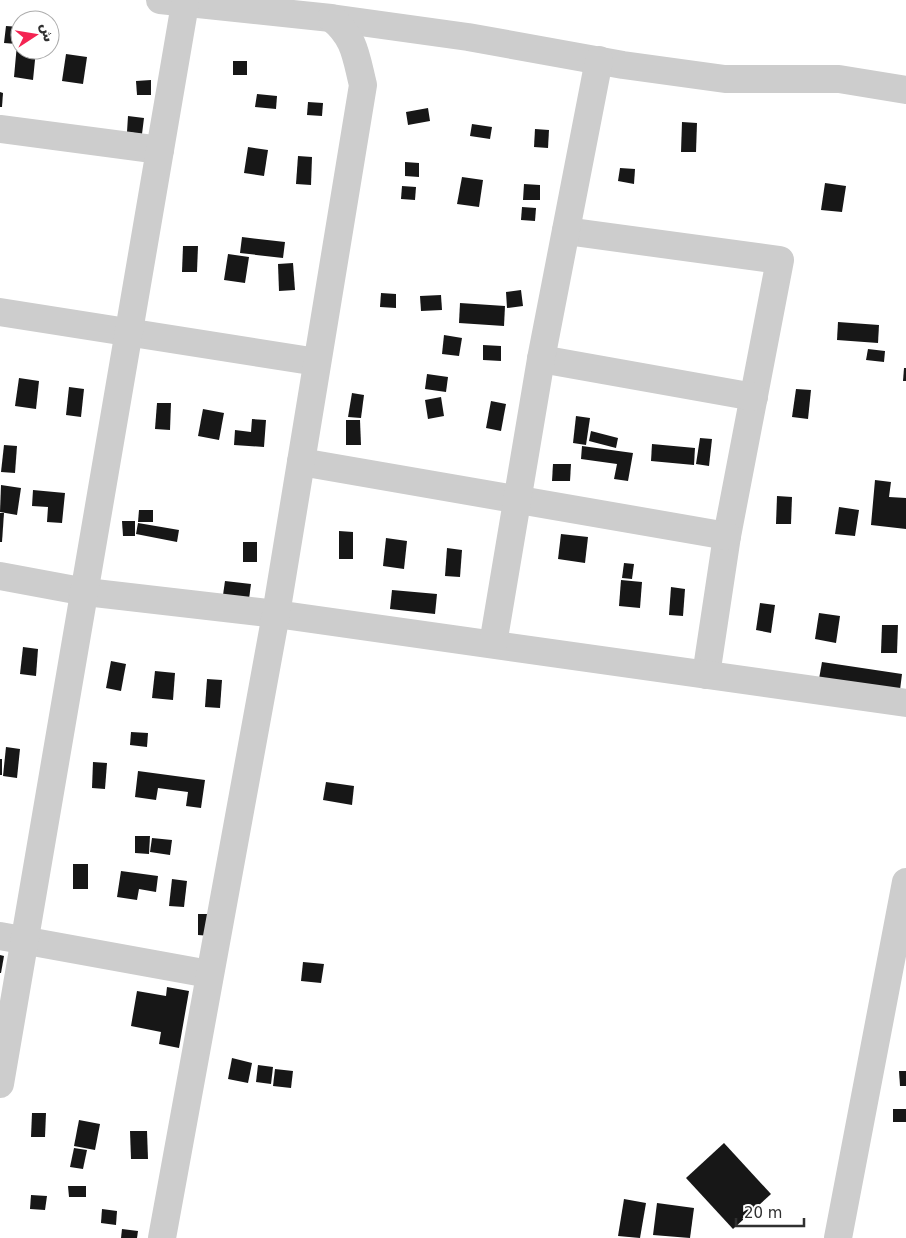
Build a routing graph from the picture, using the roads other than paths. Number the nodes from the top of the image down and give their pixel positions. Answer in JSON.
{"nodes":[{"id":1,"x":172,"y":2,"type":"edge"},
{"id":2,"x":331,"y":18,"type":"junction"},
{"id":3,"x":599,"y":60,"type":"junction"},
{"id":4,"x":906,"y":90,"type":"edge"},
{"id":5,"x":0,"y":129,"type":"edge"},
{"id":6,"x":160,"y":150,"type":"junction"},
{"id":7,"x":566,"y":231,"type":"junction"},
{"id":8,"x":0,"y":312,"type":"edge"},
{"id":9,"x":129,"y":331,"type":"junction"},
{"id":10,"x":541,"y":359,"type":"junction"},
{"id":11,"x":317,"y":362,"type":"junction"},
{"id":12,"x":754,"y":397,"type":"junction"},
{"id":13,"x":301,"y":462,"type":"junction"},
{"id":14,"x":517,"y":500,"type":"junction"},
{"id":15,"x":727,"y":536,"type":"junction"},
{"id":16,"x":0,"y":576,"type":"edge"},
{"id":17,"x":86,"y":592,"type":"junction"},
{"id":18,"x":276,"y":614,"type":"junction"},
{"id":19,"x":493,"y":644,"type":"junction"},
{"id":20,"x":706,"y":675,"type":"junction"},
{"id":21,"x":906,"y":703,"type":"edge"},
{"id":22,"x":906,"y":882,"type":"edge"},
{"id":23,"x":906,"y":887,"type":"edge"},
{"id":24,"x":12,"y":938,"type":"edge"},
{"id":25,"x":209,"y":974,"type":"junction"},
{"id":26,"x":0,"y":1084,"type":"edge"},
{"id":27,"x":162,"y":1238,"type":"edge"},
{"id":28,"x":838,"y":1238,"type":"edge"}],
"edges":[{"from":1,"to":2,"type":"street"},
{"from":1,"to":6,"type":"street"},
{"from":2,"to":3,"type":"street"},
{"from":2,"to":11,"type":"street"},
{"from":3,"to":4,"type":"street"},
{"from":3,"to":7,"type":"street"},
{"from":5,"to":6,"type":"street"},
{"from":6,"to":9,"type":"street"},
{"from":7,"to":10,"type":"street"},
{"from":7,"to":12,"type":"street"},
{"from":8,"to":9,"type":"street"},
{"from":9,"to":11,"type":"street"},
{"from":9,"to":17,"type":"street"},
{"from":10,"to":12,"type":"street"},
{"from":10,"to":14,"type":"street"},
{"from":11,"to":13,"type":"street"},
{"from":12,"to":15,"type":"street"},
{"from":13,"to":14,"type":"street"},
{"from":13,"to":18,"type":"street"},
{"from":14,"to":15,"type":"street"},
{"from":14,"to":19,"type":"street"},
{"from":15,"to":20,"type":"street"},
{"from":16,"to":17,"type":"street"},
{"from":17,"to":18,"type":"street"},
{"from":17,"to":24,"type":"street"},
{"from":18,"to":19,"type":"street"},
{"from":18,"to":25,"type":"street"},
{"from":19,"to":20,"type":"street"},
{"from":20,"to":21,"type":"street"},
{"from":22,"to":23,"type":"street"},
{"from":23,"to":28,"type":"street"},
{"from":24,"to":25,"type":"street"},
{"from":24,"to":26,"type":"street"},
{"from":25,"to":27,"type":"street"}]}
